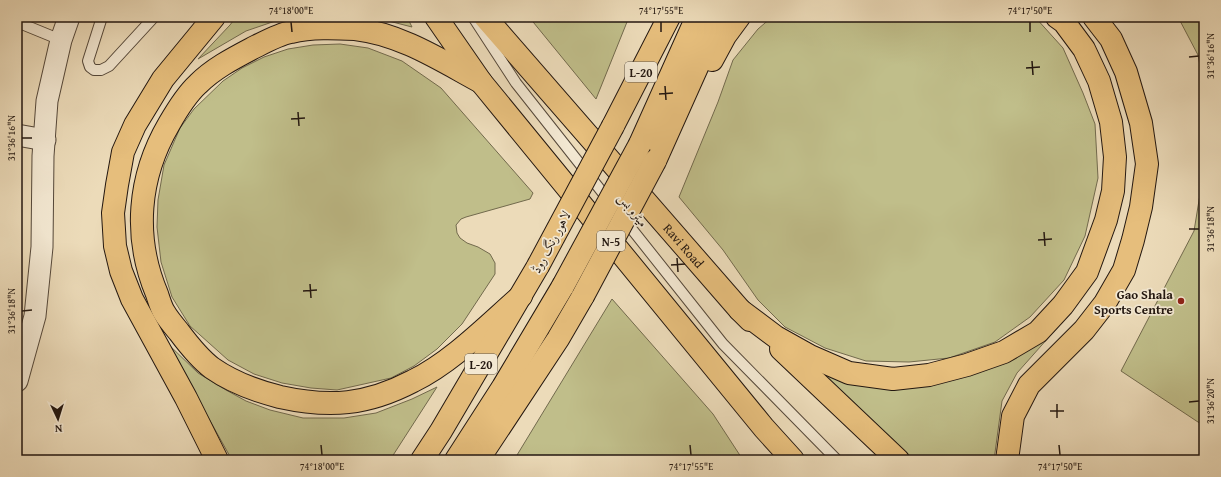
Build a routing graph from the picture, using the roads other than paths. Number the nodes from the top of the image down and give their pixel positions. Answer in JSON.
{"nodes":[{"id":1,"x":69,"y":17,"type":"edge"},
{"id":2,"x":102,"y":17,"type":"edge"},
{"id":3,"x":154,"y":17,"type":"edge"},
{"id":4,"x":214,"y":17,"type":"edge"},
{"id":5,"x":436,"y":17,"type":"edge"},
{"id":6,"x":473,"y":17,"type":"edge"},
{"id":7,"x":485,"y":17,"type":"edge"},
{"id":8,"x":669,"y":17,"type":"edge"},
{"id":9,"x":697,"y":17,"type":"edge"},
{"id":10,"x":716,"y":17,"type":"edge"},
{"id":11,"x":738,"y":17,"type":"edge"},
{"id":12,"x":1057,"y":17,"type":"edge"},
{"id":13,"x":1094,"y":17,"type":"edge"},
{"id":14,"x":17,"y":22,"type":"edge"},
{"id":15,"x":61,"y":40,"type":"junction"},
{"id":16,"x":481,"y":82,"type":"junction"},
{"id":17,"x":672,"y":122,"type":"junction"},
{"id":18,"x":17,"y":135,"type":"edge"},
{"id":19,"x":45,"y":140,"type":"junction"},
{"id":20,"x":521,"y":296,"type":"junction"},
{"id":21,"x":740,"y":310,"type":"junction"},
{"id":22,"x":17,"y":381,"type":"edge"},
{"id":23,"x":764,"y":428,"type":"junction"},
{"id":24,"x":217,"y":460,"type":"edge"},
{"id":25,"x":422,"y":460,"type":"edge"},
{"id":26,"x":456,"y":460,"type":"edge"},
{"id":27,"x":478,"y":460,"type":"edge"},
{"id":28,"x":772,"y":460,"type":"edge"},
{"id":29,"x":793,"y":460,"type":"edge"},
{"id":30,"x":838,"y":460,"type":"edge"},
{"id":31,"x":898,"y":460,"type":"edge"},
{"id":32,"x":1007,"y":460,"type":"edge"}],
"edges":[{"from":1,"to":15,"type":"street"},
{"from":2,"to":3,"type":"lane"},
{"from":4,"to":24,"type":"highway"},
{"from":5,"to":16,"type":"highway","number":"N-5"},
{"from":6,"to":30,"type":"lane","name":"میٹرو بس"},
{"from":7,"to":21,"type":"highway","name":"Ravi Road"},
{"from":8,"to":20,"type":"highway","name":"لاہور رنگ روڈ","number":"L-20","bridge":true},
{"from":9,"to":26,"type":"highway","number":"L-20","bridge":true},
{"from":10,"to":17,"type":"highway"},
{"from":11,"to":17,"type":"highway"},
{"from":12,"to":21,"type":"highway"},
{"from":13,"to":32,"type":"highway"},
{"from":14,"to":15,"type":"lane"},
{"from":15,"to":19,"type":"street"},
{"from":16,"to":20,"type":"highway"},
{"from":16,"to":23,"type":"highway","number":"N-5"},
{"from":17,"to":27,"type":"highway","bridge":true},
{"from":18,"to":19,"type":"street"},
{"from":19,"to":22,"type":"street"},
{"from":20,"to":25,"type":"highway","name":"لاہور رنگ روڈ","number":"L-20"},
{"from":21,"to":31,"type":"highway","name":"Ravi Road"},
{"from":23,"to":28,"type":"highway"},
{"from":23,"to":29,"type":"highway","number":"N-5"}]}
